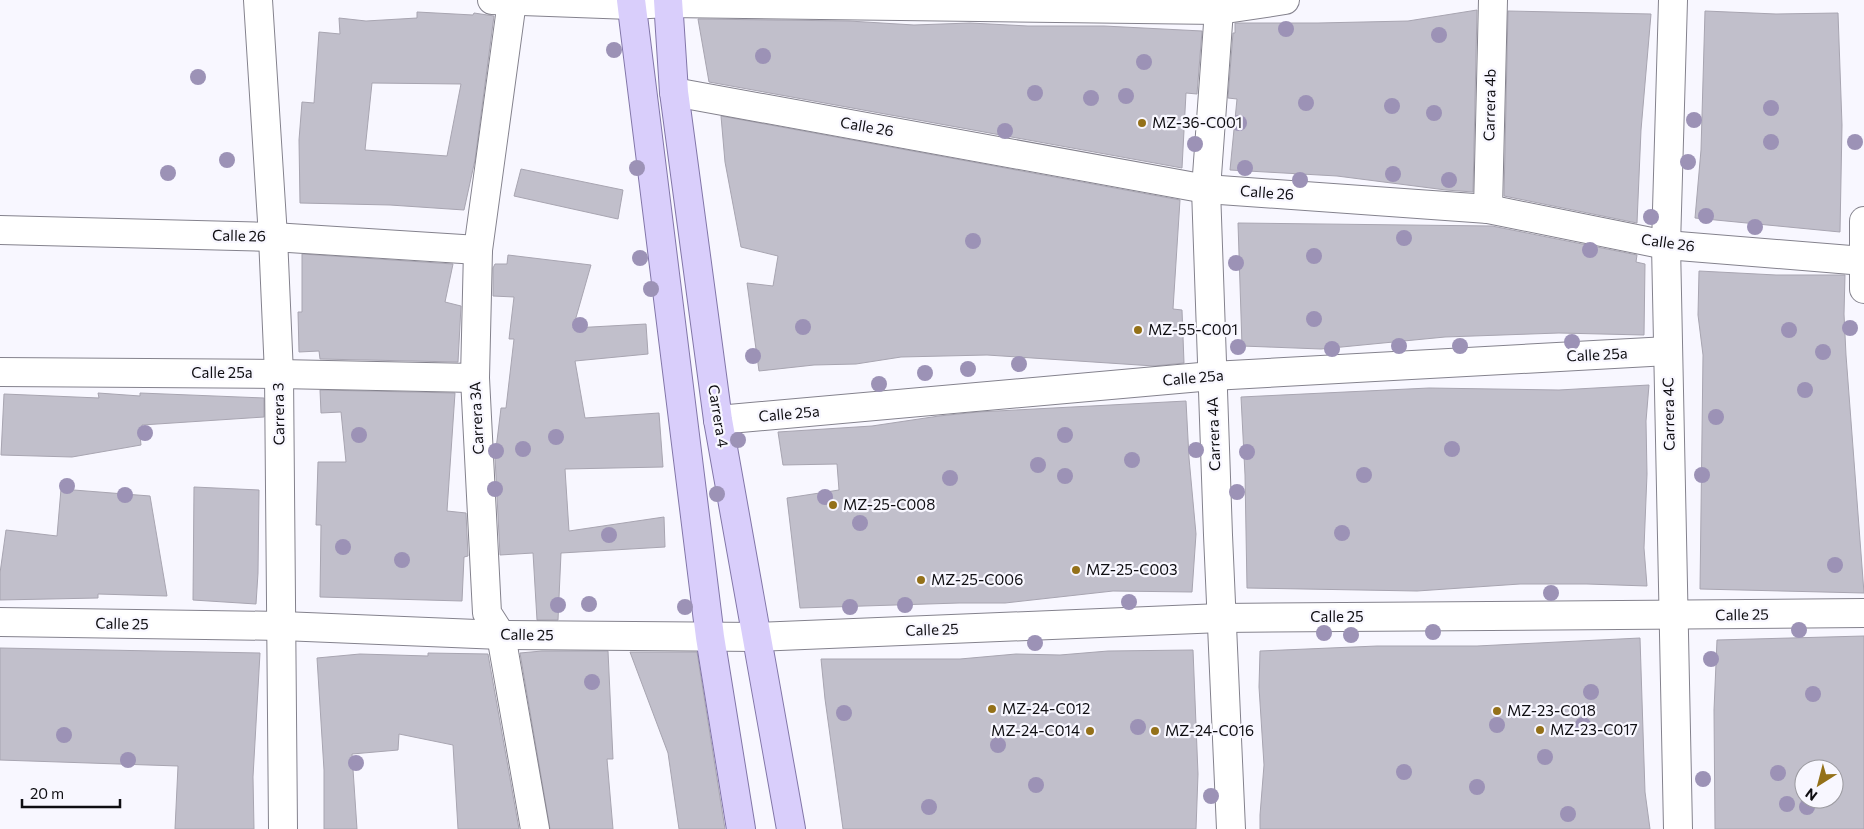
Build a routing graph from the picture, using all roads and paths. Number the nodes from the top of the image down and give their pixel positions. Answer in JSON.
{"nodes":[{"id":1,"x":258,"y":0,"type":"edge"},
{"id":2,"x":1285,"y":0,"type":"edge"},
{"id":3,"x":1493,"y":0,"type":"edge"},
{"id":4,"x":1673,"y":0,"type":"edge"},
{"id":5,"x":502,"y":1,"type":"edge"},
{"id":6,"x":668,"y":1,"type":"edge"},
{"id":7,"x":631,"y":2,"type":"edge"},
{"id":8,"x":1219,"y":10,"type":"junction"},
{"id":9,"x":674,"y":92,"type":"junction"},
{"id":10,"x":1206,"y":189,"type":"junction"},
{"id":11,"x":1488,"y":209,"type":"junction"},
{"id":12,"x":1864,"y":221,"type":"edge"},
{"id":13,"x":0,"y":230,"type":"edge"},
{"id":14,"x":273,"y":237,"type":"junction"},
{"id":15,"x":1666,"y":245,"type":"junction"},
{"id":16,"x":478,"y":250,"type":"junction"},
{"id":17,"x":1863,"y":261,"type":"edge"},
{"id":18,"x":1864,"y":289,"type":"edge"},
{"id":19,"x":1668,"y":351,"type":"junction"},
{"id":20,"x":0,"y":372,"type":"edge"},
{"id":21,"x":279,"y":374,"type":"junction"},
{"id":22,"x":1212,"y":376,"type":"junction"},
{"id":23,"x":475,"y":378,"type":"junction"},
{"id":24,"x":718,"y":420,"type":"junction"},
{"id":25,"x":1864,"y":613,"type":"edge"},
{"id":26,"x":1673,"y":616,"type":"junction"},
{"id":27,"x":1221,"y":618,"type":"junction"},
{"id":28,"x":0,"y":622,"type":"edge"},
{"id":29,"x":282,"y":626,"type":"junction"},
{"id":30,"x":501,"y":635,"type":"junction"},
{"id":31,"x":710,"y":637,"type":"junction"},
{"id":32,"x":758,"y":638,"type":"junction"},
{"id":33,"x":283,"y":829,"type":"edge"},
{"id":34,"x":535,"y":829,"type":"edge"},
{"id":35,"x":741,"y":829,"type":"edge"},
{"id":36,"x":791,"y":829,"type":"edge"},
{"id":37,"x":1231,"y":829,"type":"edge"},
{"id":38,"x":1678,"y":829,"type":"edge"}],
"edges":[{"from":1,"to":14,"type":"street","name":"Carrera 3"},
{"from":2,"to":8,"type":"street"},
{"from":3,"to":11,"type":"street","name":"Carrera 4b"},
{"from":4,"to":15,"type":"street","name":"Carrera 4C"},
{"from":5,"to":7,"type":"street"},
{"from":5,"to":16,"type":"street","name":"Carrera 3A"},
{"from":6,"to":7,"type":"street"},
{"from":6,"to":8,"type":"street"},
{"from":6,"to":9,"type":"main road","name":"Carrera 4"},
{"from":7,"to":31,"type":"main road"},
{"from":8,"to":10,"type":"street","name":"Carrera 4A"},
{"from":9,"to":10,"type":"street","name":"Calle 26"},
{"from":9,"to":24,"type":"main road","name":"Carrera 4"},
{"from":10,"to":11,"type":"street","name":"Calle 26"},
{"from":10,"to":22,"type":"street","name":"Carrera 4A"},
{"from":11,"to":15,"type":"street","name":"Calle 26"},
{"from":12,"to":17,"type":"street"},
{"from":13,"to":14,"type":"street","name":"Calle 26"},
{"from":14,"to":16,"type":"street","name":"Calle 26"},
{"from":14,"to":21,"type":"street","name":"Carrera 3"},
{"from":15,"to":17,"type":"street","name":"Calle 26"},
{"from":15,"to":19,"type":"street","name":"Carrera 4C"},
{"from":16,"to":23,"type":"street","name":"Carrera 3A"},
{"from":17,"to":18,"type":"street"},
{"from":19,"to":22,"type":"street","name":"Calle 25a"},
{"from":19,"to":26,"type":"street","name":"Carrera 4C"},
{"from":20,"to":21,"type":"street","name":"Calle 25a"},
{"from":21,"to":23,"type":"street","name":"Calle 25a"},
{"from":21,"to":29,"type":"street","name":"Carrera 3"},
{"from":22,"to":24,"type":"street","name":"Calle 25a"},
{"from":22,"to":27,"type":"street","name":"Carrera 4A"},
{"from":23,"to":30,"type":"street","name":"Carrera 3A"},
{"from":24,"to":32,"type":"main road","name":"Carrera 4"},
{"from":25,"to":26,"type":"street","name":"Calle 25"},
{"from":26,"to":27,"type":"street","name":"Calle 25"},
{"from":26,"to":38,"type":"street","name":"Carrera 4C"},
{"from":27,"to":32,"type":"street","name":"Calle 25"},
{"from":27,"to":37,"type":"street","name":"Carrera 4A"},
{"from":28,"to":29,"type":"street","name":"Calle 25"},
{"from":29,"to":30,"type":"street","name":"Calle 25"},
{"from":29,"to":33,"type":"street","name":"Carrera 3"},
{"from":30,"to":31,"type":"street","name":"Calle 25"},
{"from":30,"to":34,"type":"street","name":"Carrera 3A"},
{"from":31,"to":32,"type":"street","name":"Calle 25"},
{"from":31,"to":35,"type":"main road"},
{"from":32,"to":36,"type":"main road","name":"Carrera 4"}]}
